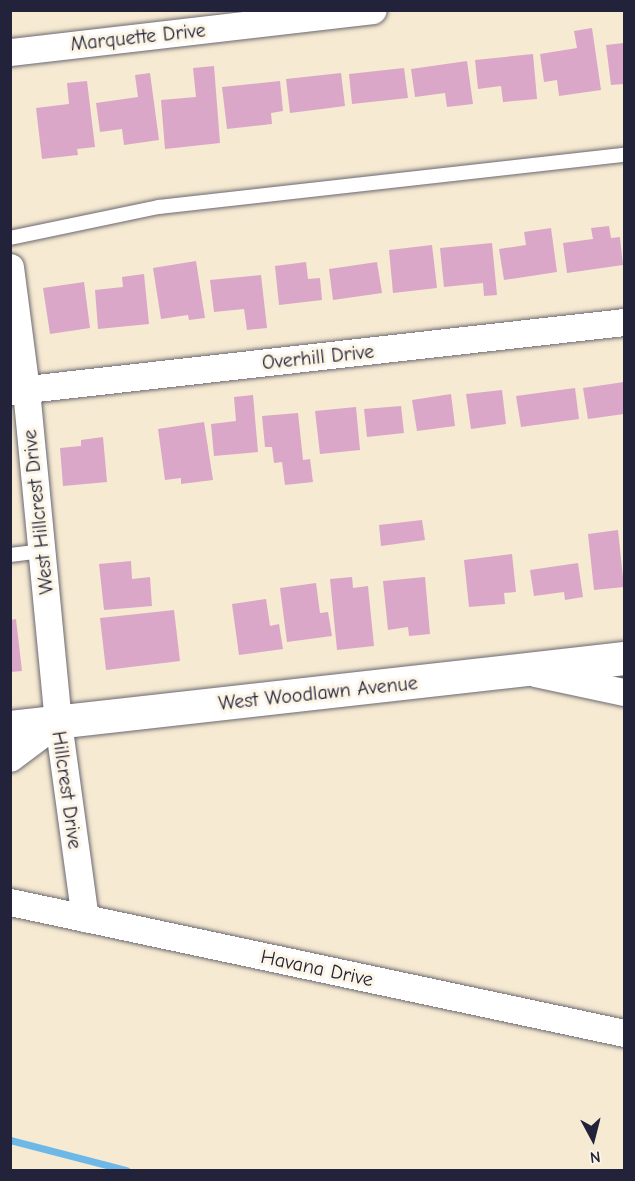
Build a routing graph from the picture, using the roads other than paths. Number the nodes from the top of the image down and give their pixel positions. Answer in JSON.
{"nodes":[{"id":1,"x":373,"y":10,"type":"edge"},
{"id":2,"x":10,"y":52,"type":"edge"},
{"id":3,"x":624,"y":155,"type":"edge"},
{"id":4,"x":10,"y":238,"type":"edge"},
{"id":5,"x":10,"y":267,"type":"edge"},
{"id":6,"x":624,"y":322,"type":"edge"},
{"id":7,"x":18,"y":390,"type":"edge"},
{"id":8,"x":42,"y":551,"type":"junction"},
{"id":9,"x":10,"y":555,"type":"edge"},
{"id":10,"x":624,"y":658,"type":"edge"},
{"id":11,"x":519,"y":670,"type":"junction"},
{"id":12,"x":624,"y":692,"type":"edge"},
{"id":13,"x":58,"y":722,"type":"junction"},
{"id":14,"x":10,"y":727,"type":"edge"},
{"id":15,"x":10,"y":758,"type":"edge"},
{"id":16,"x":10,"y":902,"type":"edge"},
{"id":17,"x":85,"y":918,"type":"junction"},
{"id":18,"x":624,"y":1033,"type":"edge"}],
"edges":[{"from":1,"to":2,"type":"street","name":"Marquette Drive"},
{"from":3,"to":4,"type":"lane"},
{"from":5,"to":7,"type":"street","name":"West Hillcrest Drive"},
{"from":6,"to":7,"type":"street","name":"Overhill Drive"},
{"from":7,"to":8,"type":"street","name":"West Hillcrest Drive"},
{"from":8,"to":9,"type":"lane"},
{"from":8,"to":13,"type":"street","name":"West Hillcrest Drive"},
{"from":10,"to":11,"type":"street","name":"West Woodlawn Avenue"},
{"from":11,"to":12,"type":"street"},
{"from":11,"to":13,"type":"street","name":"West Woodlawn Avenue"},
{"from":13,"to":14,"type":"street","name":"West Woodlawn Avenue"},
{"from":13,"to":15,"type":"street","name":"Hillcrest Drive"},
{"from":13,"to":17,"type":"street","name":"Hillcrest Drive"},
{"from":16,"to":17,"type":"street","name":"Havana Drive"},
{"from":17,"to":18,"type":"street","name":"Havana Drive"}]}
